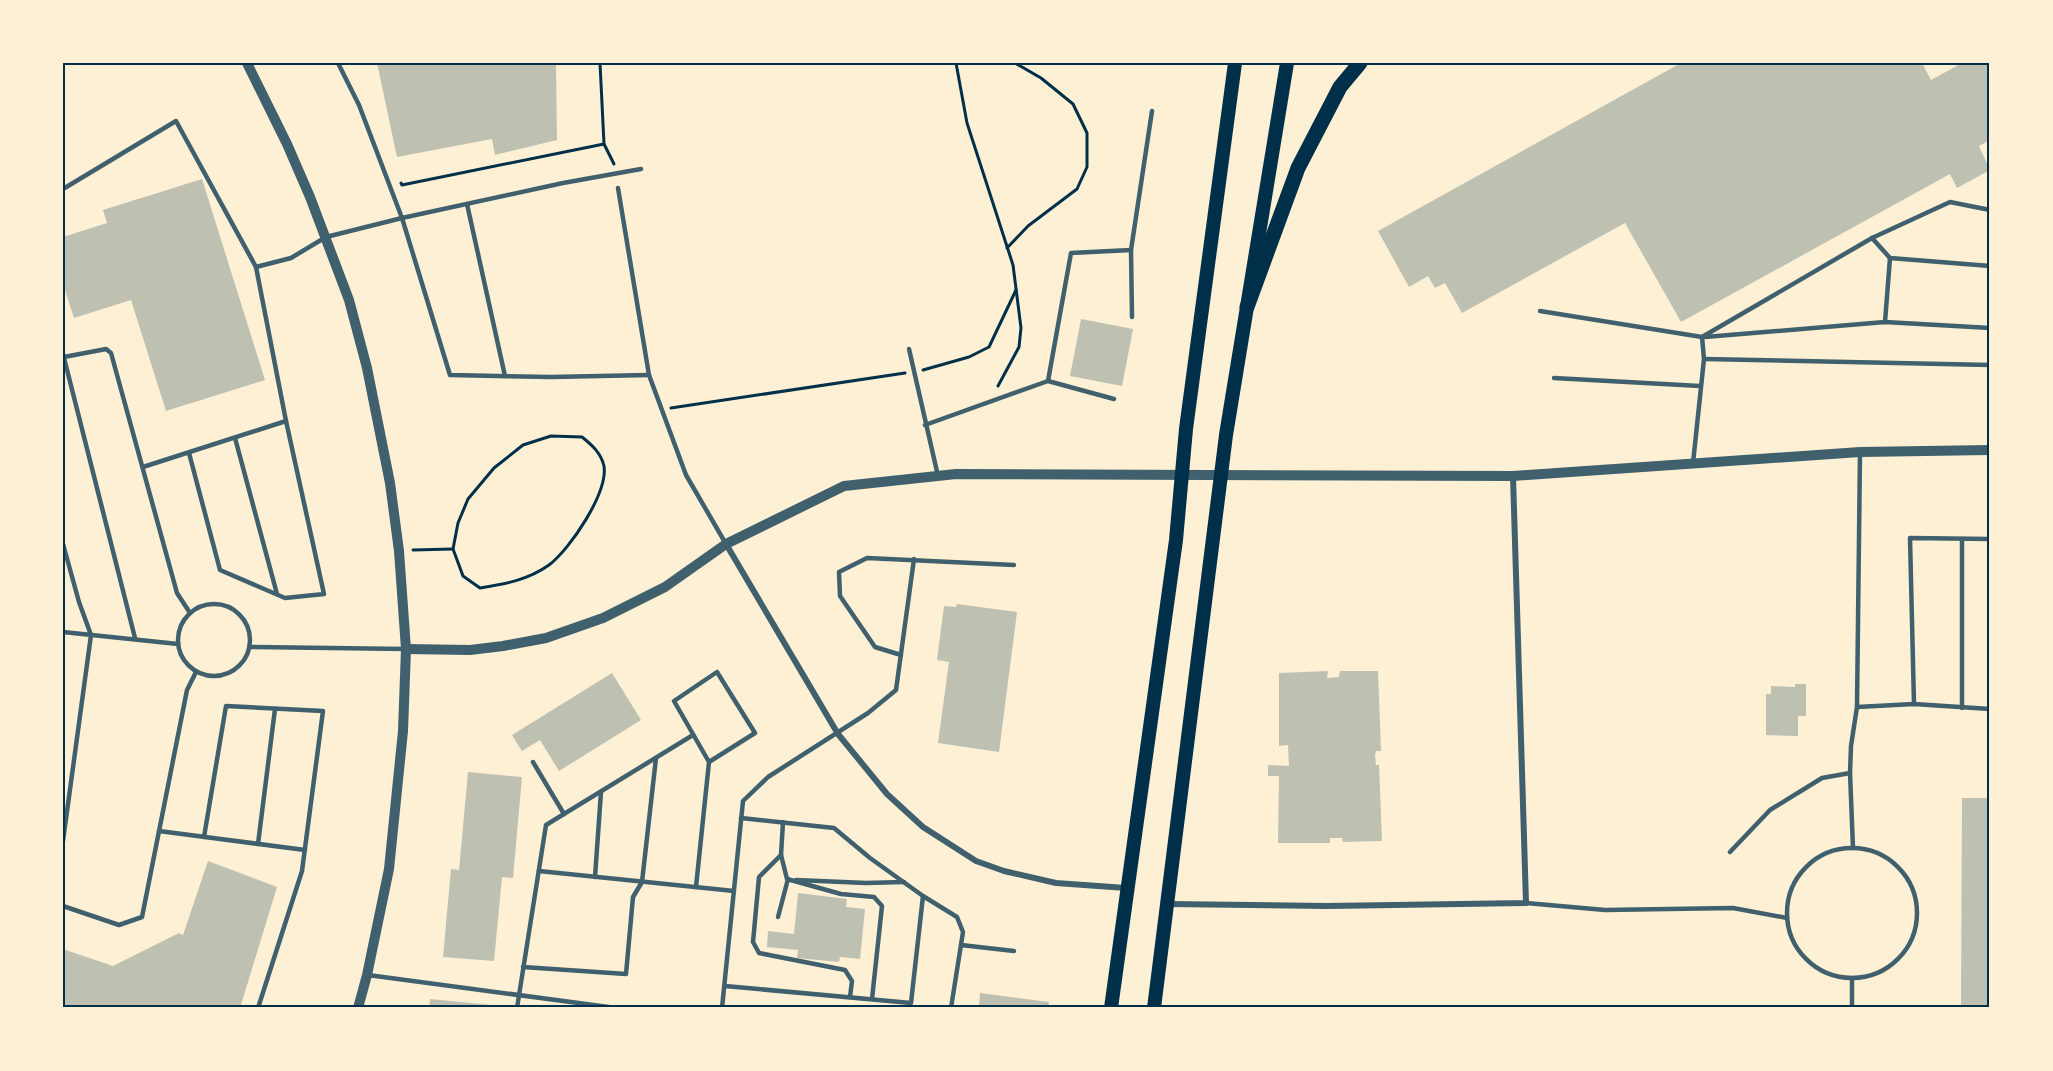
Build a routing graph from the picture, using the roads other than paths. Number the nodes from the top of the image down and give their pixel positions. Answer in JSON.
{"nodes":[{"id":1,"x":247,"y":63,"type":"edge"},
{"id":2,"x":338,"y":63,"type":"edge"},
{"id":3,"x":1235,"y":63,"type":"edge"},
{"id":4,"x":1287,"y":63,"type":"edge"},
{"id":5,"x":1360,"y":63,"type":"edge"},
{"id":6,"x":1152,"y":111,"type":"dead end"},
{"id":7,"x":641,"y":169,"type":"dead end"},
{"id":8,"x":618,"y":188,"type":"dead end"},
{"id":9,"x":63,"y":189,"type":"edge"},
{"id":10,"x":467,"y":204,"type":"junction"},
{"id":11,"x":1990,"y":210,"type":"edge"},
{"id":12,"x":402,"y":218,"type":"junction"},
{"id":13,"x":326,"y":237,"type":"junction"},
{"id":14,"x":1872,"y":238,"type":"junction"},
{"id":15,"x":1131,"y":250,"type":"junction"},
{"id":16,"x":1890,"y":258,"type":"junction"},
{"id":17,"x":256,"y":267,"type":"junction"},
{"id":18,"x":1990,"y":267,"type":"edge"},
{"id":19,"x":1247,"y":307,"type":"junction"},
{"id":20,"x":1540,"y":311,"type":"dead end"},
{"id":21,"x":1132,"y":317,"type":"dead end"},
{"id":22,"x":1885,"y":322,"type":"junction"},
{"id":23,"x":1990,"y":328,"type":"edge"},
{"id":24,"x":1702,"y":337,"type":"junction"},
{"id":25,"x":909,"y":349,"type":"dead end"},
{"id":26,"x":63,"y":355,"type":"edge"},
{"id":27,"x":1704,"y":359,"type":"junction"},
{"id":28,"x":1990,"y":365,"type":"edge"},
{"id":29,"x":649,"y":375,"type":"junction"},
{"id":30,"x":505,"y":376,"type":"junction"},
{"id":31,"x":1554,"y":378,"type":"dead end"},
{"id":32,"x":1048,"y":381,"type":"junction"},
{"id":33,"x":1700,"y":386,"type":"junction"},
{"id":34,"x":1114,"y":399,"type":"dead end"},
{"id":35,"x":286,"y":422,"type":"junction"},
{"id":36,"x":925,"y":424,"type":"junction"},
{"id":37,"x":235,"y":438,"type":"junction"},
{"id":38,"x":1990,"y":450,"type":"edge"},
{"id":39,"x":189,"y":453,"type":"junction"},
{"id":40,"x":1860,"y":453,"type":"junction"},
{"id":41,"x":1693,"y":463,"type":"junction"},
{"id":42,"x":143,"y":467,"type":"junction"},
{"id":43,"x":938,"y":476,"type":"junction"},
{"id":44,"x":1513,"y":477,"type":"junction"},
{"id":45,"x":1962,"y":539,"type":"junction"},
{"id":46,"x":1990,"y":539,"type":"edge"},
{"id":47,"x":63,"y":544,"type":"edge"},
{"id":48,"x":726,"y":544,"type":"junction"},
{"id":49,"x":914,"y":560,"type":"junction"},
{"id":50,"x":1014,"y":565,"type":"dead end"},
{"id":51,"x":277,"y":594,"type":"junction"},
{"id":52,"x":190,"y":613,"type":"junction"},
{"id":53,"x":63,"y":632,"type":"edge"},
{"id":54,"x":91,"y":635,"type":"junction"},
{"id":55,"x":135,"y":638,"type":"junction"},
{"id":56,"x":178,"y":644,"type":"junction"},
{"id":57,"x":249,"y":647,"type":"junction"},
{"id":58,"x":406,"y":649,"type":"junction"},
{"id":59,"x":901,"y":655,"type":"junction"},
{"id":60,"x":196,"y":672,"type":"junction"},
{"id":61,"x":1914,"y":704,"type":"junction"},
{"id":62,"x":1857,"y":707,"type":"junction"},
{"id":63,"x":1962,"y":708,"type":"junction"},
{"id":64,"x":275,"y":709,"type":"junction"},
{"id":65,"x":1990,"y":709,"type":"edge"},
{"id":66,"x":837,"y":734,"type":"junction"},
{"id":67,"x":693,"y":735,"type":"junction"},
{"id":68,"x":656,"y":758,"type":"junction"},
{"id":69,"x":533,"y":762,"type":"dead end"},
{"id":70,"x":709,"y":762,"type":"junction"},
{"id":71,"x":1850,"y":773,"type":"junction"},
{"id":72,"x":601,"y":792,"type":"junction"},
{"id":73,"x":564,"y":814,"type":"junction"},
{"id":74,"x":741,"y":818,"type":"junction"},
{"id":75,"x":783,"y":822,"type":"junction"},
{"id":76,"x":159,"y":831,"type":"junction"},
{"id":77,"x":204,"y":837,"type":"junction"},
{"id":78,"x":63,"y":841,"type":"edge"},
{"id":79,"x":258,"y":844,"type":"junction"},
{"id":80,"x":1853,"y":848,"type":"junction"},
{"id":81,"x":305,"y":850,"type":"junction"},
{"id":82,"x":1730,"y":852,"type":"dead end"},
{"id":83,"x":781,"y":855,"type":"junction"},
{"id":84,"x":539,"y":871,"type":"junction"},
{"id":85,"x":595,"y":877,"type":"junction"},
{"id":86,"x":787,"y":879,"type":"junction"},
{"id":87,"x":642,"y":882,"type":"junction"},
{"id":88,"x":904,"y":882,"type":"junction"},
{"id":89,"x":696,"y":887,"type":"junction"},
{"id":90,"x":1126,"y":888,"type":"junction"},
{"id":91,"x":734,"y":891,"type":"junction"},
{"id":92,"x":923,"y":896,"type":"junction"},
{"id":93,"x":1526,"y":903,"type":"junction"},
{"id":94,"x":1166,"y":904,"type":"junction"},
{"id":95,"x":63,"y":906,"type":"edge"},
{"id":96,"x":778,"y":917,"type":"dead end"},
{"id":97,"x":1787,"y":918,"type":"junction"},
{"id":98,"x":961,"y":945,"type":"junction"},
{"id":99,"x":1014,"y":951,"type":"dead end"},
{"id":100,"x":523,"y":967,"type":"junction"},
{"id":101,"x":367,"y":975,"type":"junction"},
{"id":102,"x":1852,"y":978,"type":"junction"},
{"id":103,"x":724,"y":986,"type":"junction"},
{"id":104,"x":519,"y":994,"type":"junction"},
{"id":105,"x":850,"y":997,"type":"junction"},
{"id":106,"x":872,"y":999,"type":"junction"},
{"id":107,"x":258,"y":1008,"type":"edge"},
{"id":108,"x":358,"y":1008,"type":"edge"},
{"id":109,"x":517,"y":1008,"type":"edge"},
{"id":110,"x":616,"y":1008,"type":"edge"},
{"id":111,"x":722,"y":1008,"type":"edge"},
{"id":112,"x":951,"y":1008,"type":"edge"},
{"id":113,"x":1111,"y":1008,"type":"edge"},
{"id":114,"x":1154,"y":1008,"type":"edge"},
{"id":115,"x":1852,"y":1008,"type":"edge"}],
"edges":[{"from":1,"to":13,"type":"street"},
{"from":2,"to":12,"type":"lane"},
{"from":3,"to":90,"type":"main road"},
{"from":4,"to":19,"type":"main road"},
{"from":5,"to":19,"type":"highway"},
{"from":6,"to":15,"type":"lane"},
{"from":7,"to":10,"type":"lane"},
{"from":8,"to":29,"type":"lane"},
{"from":9,"to":17,"type":"lane"},
{"from":10,"to":12,"type":"lane"},
{"from":10,"to":30,"type":"lane"},
{"from":11,"to":14,"type":"lane"},
{"from":12,"to":13,"type":"lane"},
{"from":12,"to":30,"type":"lane"},
{"from":13,"to":17,"type":"lane"},
{"from":13,"to":58,"type":"street"},
{"from":14,"to":16,"type":"lane"},
{"from":14,"to":24,"type":"lane"},
{"from":15,"to":21,"type":"lane"},
{"from":15,"to":32,"type":"lane"},
{"from":16,"to":18,"type":"lane"},
{"from":16,"to":22,"type":"lane"},
{"from":17,"to":35,"type":"lane"},
{"from":19,"to":94,"type":"main road"},
{"from":20,"to":24,"type":"lane"},
{"from":22,"to":23,"type":"lane"},
{"from":22,"to":24,"type":"lane"},
{"from":24,"to":27,"type":"lane"},
{"from":25,"to":36,"type":"lane"},
{"from":26,"to":42,"type":"lane"},
{"from":26,"to":55,"type":"lane"},
{"from":27,"to":28,"type":"lane"},
{"from":27,"to":33,"type":"lane"},
{"from":29,"to":30,"type":"lane"},
{"from":29,"to":48,"type":"lane"},
{"from":31,"to":33,"type":"lane"},
{"from":32,"to":34,"type":"lane"},
{"from":32,"to":36,"type":"lane"},
{"from":33,"to":41,"type":"lane"},
{"from":35,"to":37,"type":"lane"},
{"from":35,"to":51,"type":"lane"},
{"from":36,"to":43,"type":"lane"},
{"from":37,"to":39,"type":"lane"},
{"from":37,"to":51,"type":"lane"},
{"from":38,"to":40,"type":"street"},
{"from":39,"to":42,"type":"lane"},
{"from":39,"to":51,"type":"lane"},
{"from":40,"to":41,"type":"street"},
{"from":40,"to":62,"type":"lane"},
{"from":41,"to":44,"type":"street"},
{"from":42,"to":52,"type":"lane"},
{"from":43,"to":44,"type":"street"},
{"from":43,"to":48,"type":"street"},
{"from":44,"to":93,"type":"street"},
{"from":45,"to":46,"type":"lane"},
{"from":45,"to":61,"type":"lane"},
{"from":45,"to":63,"type":"lane"},
{"from":47,"to":54,"type":"lane"},
{"from":48,"to":58,"type":"street"},
{"from":48,"to":66,"type":"street"},
{"from":49,"to":50,"type":"lane"},
{"from":49,"to":59,"type":"lane"},
{"from":49,"to":59,"type":"lane"},
{"from":52,"to":56,"type":"lane"},
{"from":52,"to":57,"type":"lane"},
{"from":53,"to":54,"type":"lane"},
{"from":54,"to":55,"type":"lane"},
{"from":54,"to":78,"type":"lane"},
{"from":55,"to":56,"type":"lane"},
{"from":56,"to":60,"type":"lane"},
{"from":57,"to":58,"type":"lane"},
{"from":57,"to":60,"type":"lane"},
{"from":58,"to":101,"type":"street"},
{"from":59,"to":66,"type":"lane"},
{"from":60,"to":76,"type":"lane"},
{"from":61,"to":62,"type":"lane"},
{"from":61,"to":63,"type":"lane"},
{"from":62,"to":71,"type":"lane"},
{"from":63,"to":65,"type":"lane"},
{"from":64,"to":77,"type":"lane"},
{"from":64,"to":79,"type":"lane"},
{"from":64,"to":81,"type":"lane"},
{"from":66,"to":74,"type":"lane"},
{"from":66,"to":90,"type":"street"},
{"from":67,"to":68,"type":"lane"},
{"from":67,"to":70,"type":"lane"},
{"from":67,"to":70,"type":"lane"},
{"from":68,"to":72,"type":"lane"},
{"from":68,"to":87,"type":"lane"},
{"from":69,"to":73,"type":"lane"},
{"from":70,"to":89,"type":"lane"},
{"from":71,"to":80,"type":"lane"},
{"from":71,"to":82,"type":"lane"},
{"from":72,"to":73,"type":"lane"},
{"from":72,"to":85,"type":"lane"},
{"from":73,"to":84,"type":"lane"},
{"from":74,"to":75,"type":"lane"},
{"from":74,"to":91,"type":"lane"},
{"from":75,"to":83,"type":"lane"},
{"from":75,"to":88,"type":"lane"},
{"from":76,"to":77,"type":"lane"},
{"from":76,"to":95,"type":"lane"},
{"from":77,"to":79,"type":"lane"},
{"from":79,"to":81,"type":"lane"},
{"from":80,"to":97,"type":"lane"},
{"from":80,"to":102,"type":"lane"},
{"from":81,"to":107,"type":"lane"},
{"from":83,"to":86,"type":"lane"},
{"from":83,"to":105,"type":"lane"},
{"from":84,"to":85,"type":"lane"},
{"from":84,"to":100,"type":"lane"},
{"from":85,"to":87,"type":"lane"},
{"from":86,"to":88,"type":"lane"},
{"from":86,"to":96,"type":"lane"},
{"from":86,"to":106,"type":"lane"},
{"from":87,"to":89,"type":"lane"},
{"from":87,"to":100,"type":"lane"},
{"from":88,"to":92,"type":"lane"},
{"from":89,"to":91,"type":"lane"},
{"from":90,"to":113,"type":"main road"},
{"from":91,"to":103,"type":"lane"},
{"from":92,"to":98,"type":"lane"},
{"from":92,"to":106,"type":"lane"},
{"from":93,"to":94,"type":"street"},
{"from":93,"to":97,"type":"lane"},
{"from":94,"to":114,"type":"main road"},
{"from":97,"to":102,"type":"lane"},
{"from":98,"to":99,"type":"lane"},
{"from":98,"to":112,"type":"lane"},
{"from":100,"to":104,"type":"lane"},
{"from":101,"to":104,"type":"lane"},
{"from":101,"to":108,"type":"street"},
{"from":102,"to":115,"type":"lane"},
{"from":103,"to":105,"type":"lane"},
{"from":103,"to":111,"type":"lane"},
{"from":104,"to":109,"type":"lane"},
{"from":104,"to":110,"type":"lane"},
{"from":105,"to":106,"type":"lane"}]}
